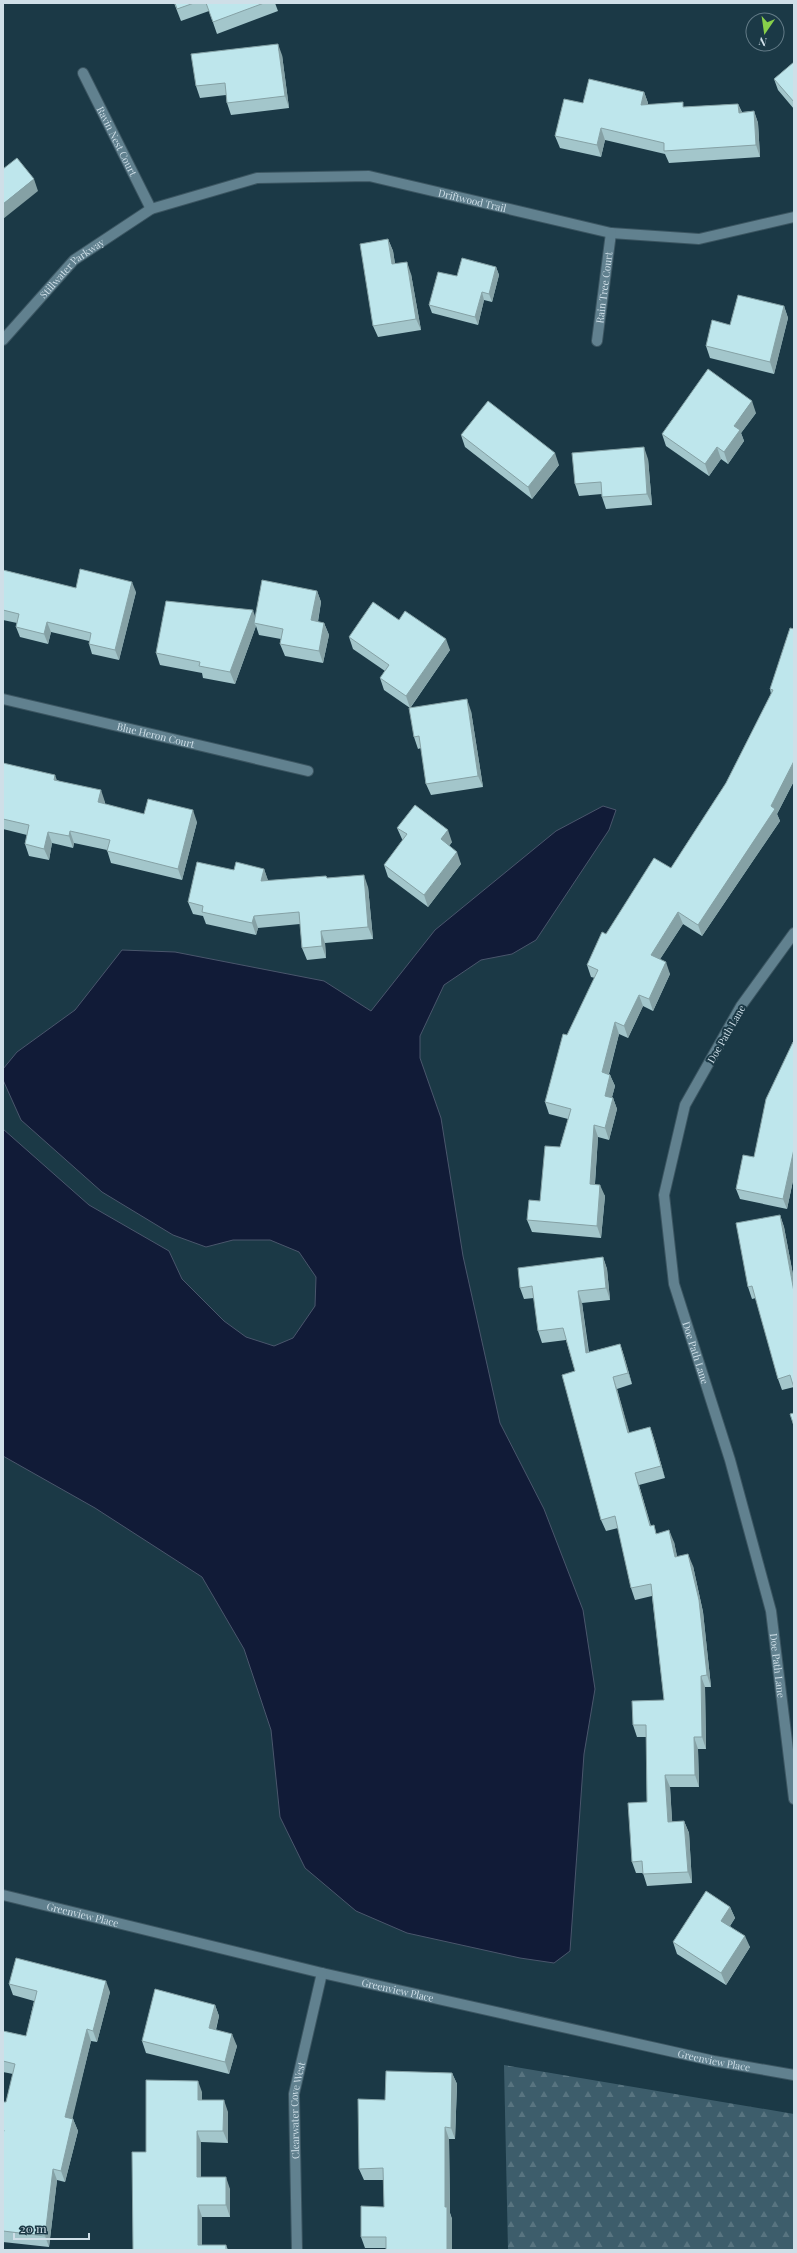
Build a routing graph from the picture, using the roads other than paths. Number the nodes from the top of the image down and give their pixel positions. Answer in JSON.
{"nodes":[{"id":1,"x":83,"y":73,"type":"dead end"},
{"id":2,"x":151,"y":209,"type":"junction"},
{"id":3,"x":794,"y":217,"type":"edge"},
{"id":4,"x":611,"y":233,"type":"junction"},
{"id":5,"x":3,"y":340,"type":"edge"},
{"id":6,"x":597,"y":341,"type":"dead end"},
{"id":7,"x":3,"y":700,"type":"edge"},
{"id":8,"x":308,"y":771,"type":"dead end"},
{"id":9,"x":794,"y":933,"type":"edge"},
{"id":10,"x":794,"y":1799,"type":"edge"},
{"id":11,"x":3,"y":1895,"type":"edge"},
{"id":12,"x":322,"y":1972,"type":"junction"},
{"id":13,"x":794,"y":2074,"type":"edge"},
{"id":14,"x":297,"y":2250,"type":"edge"}],
"edges":[{"from":1,"to":2,"type":"street","name":"Ravin Nest Court"},
{"from":2,"to":4,"type":"street","name":"Driftwood Trail"},
{"from":2,"to":5,"type":"street","name":"Stillwater Parkway"},
{"from":3,"to":4,"type":"street","name":"Driftwood Trail"},
{"from":4,"to":6,"type":"street","name":"Rain Tree Court"},
{"from":7,"to":8,"type":"street","name":"Blue Heron Court"},
{"from":9,"to":10,"type":"street","name":"Doe Path Lane"},
{"from":11,"to":12,"type":"street","name":"Greenview Place"},
{"from":12,"to":13,"type":"street","name":"Greenview Place"},
{"from":12,"to":14,"type":"street","name":"Clearwater Cove West"}]}
